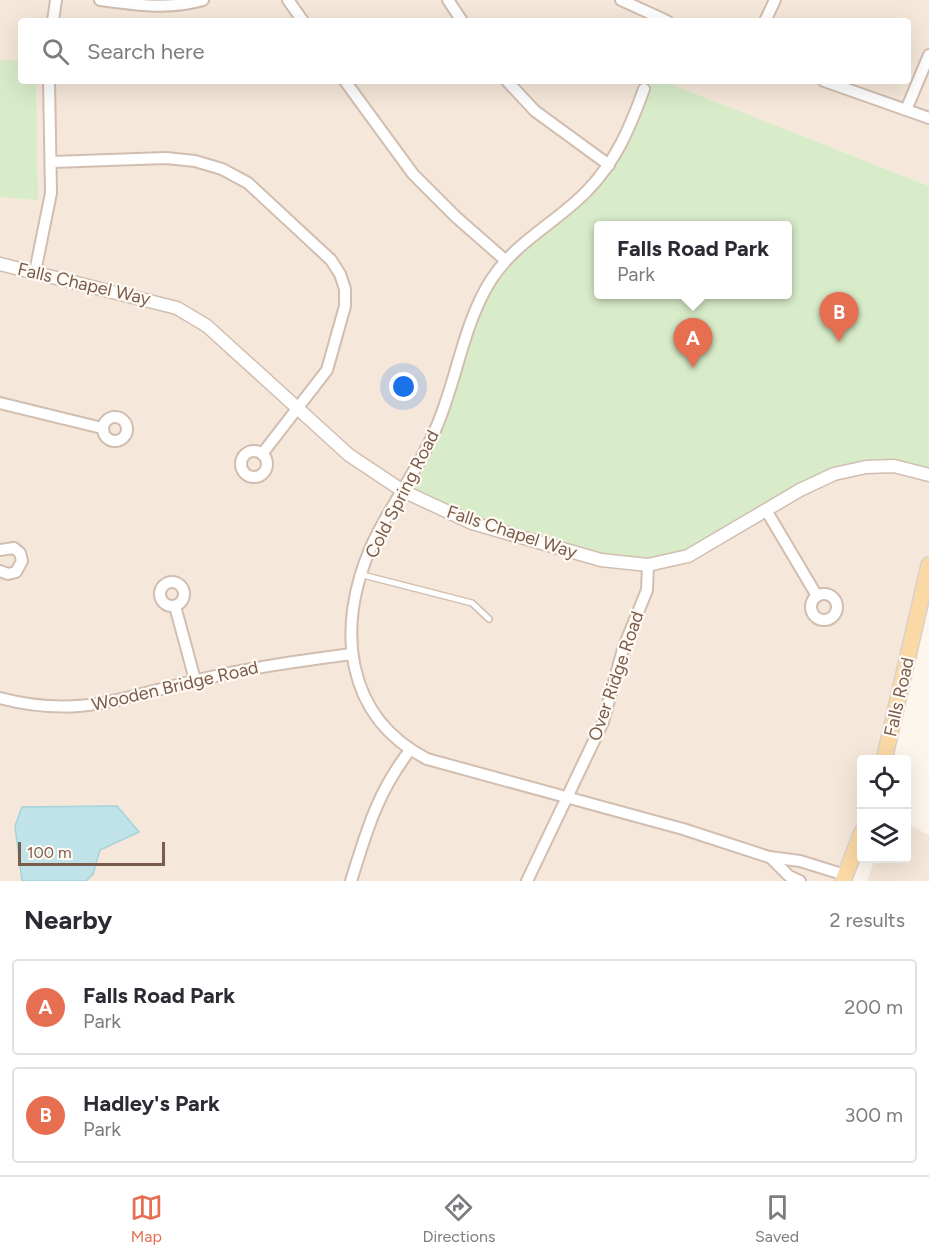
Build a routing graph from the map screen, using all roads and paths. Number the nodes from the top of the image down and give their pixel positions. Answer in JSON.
{"nodes":[{"id":1,"x":56,"y":0,"type":"edge"},
{"id":2,"x":100,"y":0,"type":"edge"},
{"id":3,"x":203,"y":0,"type":"edge"},
{"id":4,"x":288,"y":0,"type":"edge"},
{"id":5,"x":448,"y":0,"type":"edge"},
{"id":6,"x":621,"y":0,"type":"edge"},
{"id":7,"x":775,"y":0,"type":"edge"},
{"id":8,"x":53,"y":18,"type":"edge"},
{"id":9,"x":301,"y":18,"type":"edge"},
{"id":10,"x":460,"y":18,"type":"edge"},
{"id":11,"x":660,"y":18,"type":"edge"},
{"id":12,"x":766,"y":18,"type":"edge"},
{"id":13,"x":929,"y":55,"type":"edge"},
{"id":14,"x":49,"y":84,"type":"edge"},
{"id":15,"x":347,"y":84,"type":"edge"},
{"id":16,"x":510,"y":84,"type":"edge"},
{"id":17,"x":832,"y":84,"type":"edge"},
{"id":18,"x":644,"y":89,"type":"dead end"},
{"id":19,"x":906,"y":110,"type":"junction"},
{"id":20,"x":929,"y":118,"type":"edge"},
{"id":21,"x":52,"y":162,"type":"junction"},
{"id":22,"x":609,"y":165,"type":"junction"},
{"id":23,"x":506,"y":260,"type":"junction"},
{"id":24,"x":0,"y":264,"type":"edge"},
{"id":25,"x":35,"y":272,"type":"junction"},
{"id":26,"x":0,"y":404,"type":"edge"},
{"id":27,"x":297,"y":409,"type":"junction"},
{"id":28,"x":102,"y":428,"type":"dead end"},
{"id":29,"x":262,"y":454,"type":"dead end"},
{"id":30,"x":929,"y":475,"type":"edge"},
{"id":31,"x":403,"y":491,"type":"junction"},
{"id":32,"x":766,"y":510,"type":"junction"},
{"id":33,"x":0,"y":550,"type":"edge"},
{"id":34,"x":648,"y":565,"type":"junction"},
{"id":35,"x":929,"y":565,"type":"edge"},
{"id":36,"x":0,"y":571,"type":"edge"},
{"id":37,"x":363,"y":575,"type":"junction"},
{"id":38,"x":817,"y":596,"type":"dead end"},
{"id":39,"x":175,"y":606,"type":"dead end"},
{"id":40,"x":489,"y":619,"type":"dead end"},
{"id":41,"x":351,"y":654,"type":"junction"},
{"id":42,"x":195,"y":680,"type":"junction"},
{"id":43,"x":0,"y":698,"type":"edge"},
{"id":44,"x":410,"y":750,"type":"junction"},
{"id":45,"x":885,"y":755,"type":"edge"},
{"id":46,"x":567,"y":798,"type":"junction"},
{"id":47,"x":857,"y":843,"type":"edge"},
{"id":48,"x":770,"y":857,"type":"junction"},
{"id":49,"x":844,"y":878,"type":"edge"},
{"id":50,"x":351,"y":881,"type":"edge"},
{"id":51,"x":527,"y":881,"type":"edge"},
{"id":52,"x":800,"y":881,"type":"edge"}],
"edges":[{"from":1,"to":8,"type":"street"},
{"from":2,"to":3,"type":"street"},
{"from":4,"to":9,"type":"street"},
{"from":5,"to":10,"type":"street"},
{"from":6,"to":11,"type":"street"},
{"from":7,"to":12,"type":"street"},
{"from":13,"to":19,"type":"street"},
{"from":14,"to":21,"type":"street"},
{"from":15,"to":23,"type":"street"},
{"from":16,"to":22,"type":"street"},
{"from":17,"to":19,"type":"street"},
{"from":18,"to":22,"type":"street","name":"Cold Spring Road"},
{"from":19,"to":20,"type":"street"},
{"from":21,"to":25,"type":"street"},
{"from":21,"to":27,"type":"street"},
{"from":22,"to":23,"type":"street","name":"Cold Spring Road"},
{"from":23,"to":31,"type":"street","name":"Cold Spring Road"},
{"from":24,"to":25,"type":"street","name":"Falls Chapel Way"},
{"from":25,"to":27,"type":"street","name":"Falls Chapel Way"},
{"from":26,"to":28,"type":"street"},
{"from":27,"to":29,"type":"street"},
{"from":27,"to":31,"type":"street","name":"Falls Chapel Way"},
{"from":30,"to":32,"type":"street","name":"Falls Chapel Way"},
{"from":31,"to":34,"type":"street","name":"Falls Chapel Way"},
{"from":31,"to":37,"type":"street","name":"Cold Spring Road"},
{"from":32,"to":34,"type":"street","name":"Falls Chapel Way"},
{"from":32,"to":38,"type":"street"},
{"from":33,"to":36,"type":"street"},
{"from":34,"to":46,"type":"street","name":"Over Ridge Road"},
{"from":35,"to":45,"type":"main road","name":"Falls Road"},
{"from":37,"to":40,"type":"lane"},
{"from":37,"to":41,"type":"street","name":"Cold Spring Road"},
{"from":39,"to":42,"type":"street"},
{"from":41,"to":42,"type":"street","name":"Wooden Bridge Road"},
{"from":41,"to":44,"type":"street","name":"Cold Spring Road"},
{"from":42,"to":43,"type":"street","name":"Wooden Bridge Road"},
{"from":44,"to":46,"type":"street","name":"Cold Spring Road"},
{"from":44,"to":50,"type":"street"},
{"from":46,"to":48,"type":"street","name":"Cold Spring Road"},
{"from":46,"to":51,"type":"street","name":"Over Ridge Road"},
{"from":47,"to":49,"type":"main road"},
{"from":48,"to":49,"type":"street","name":"Cold Spring Road"},
{"from":48,"to":52,"type":"street","name":"Cold Spring Road"}]}
